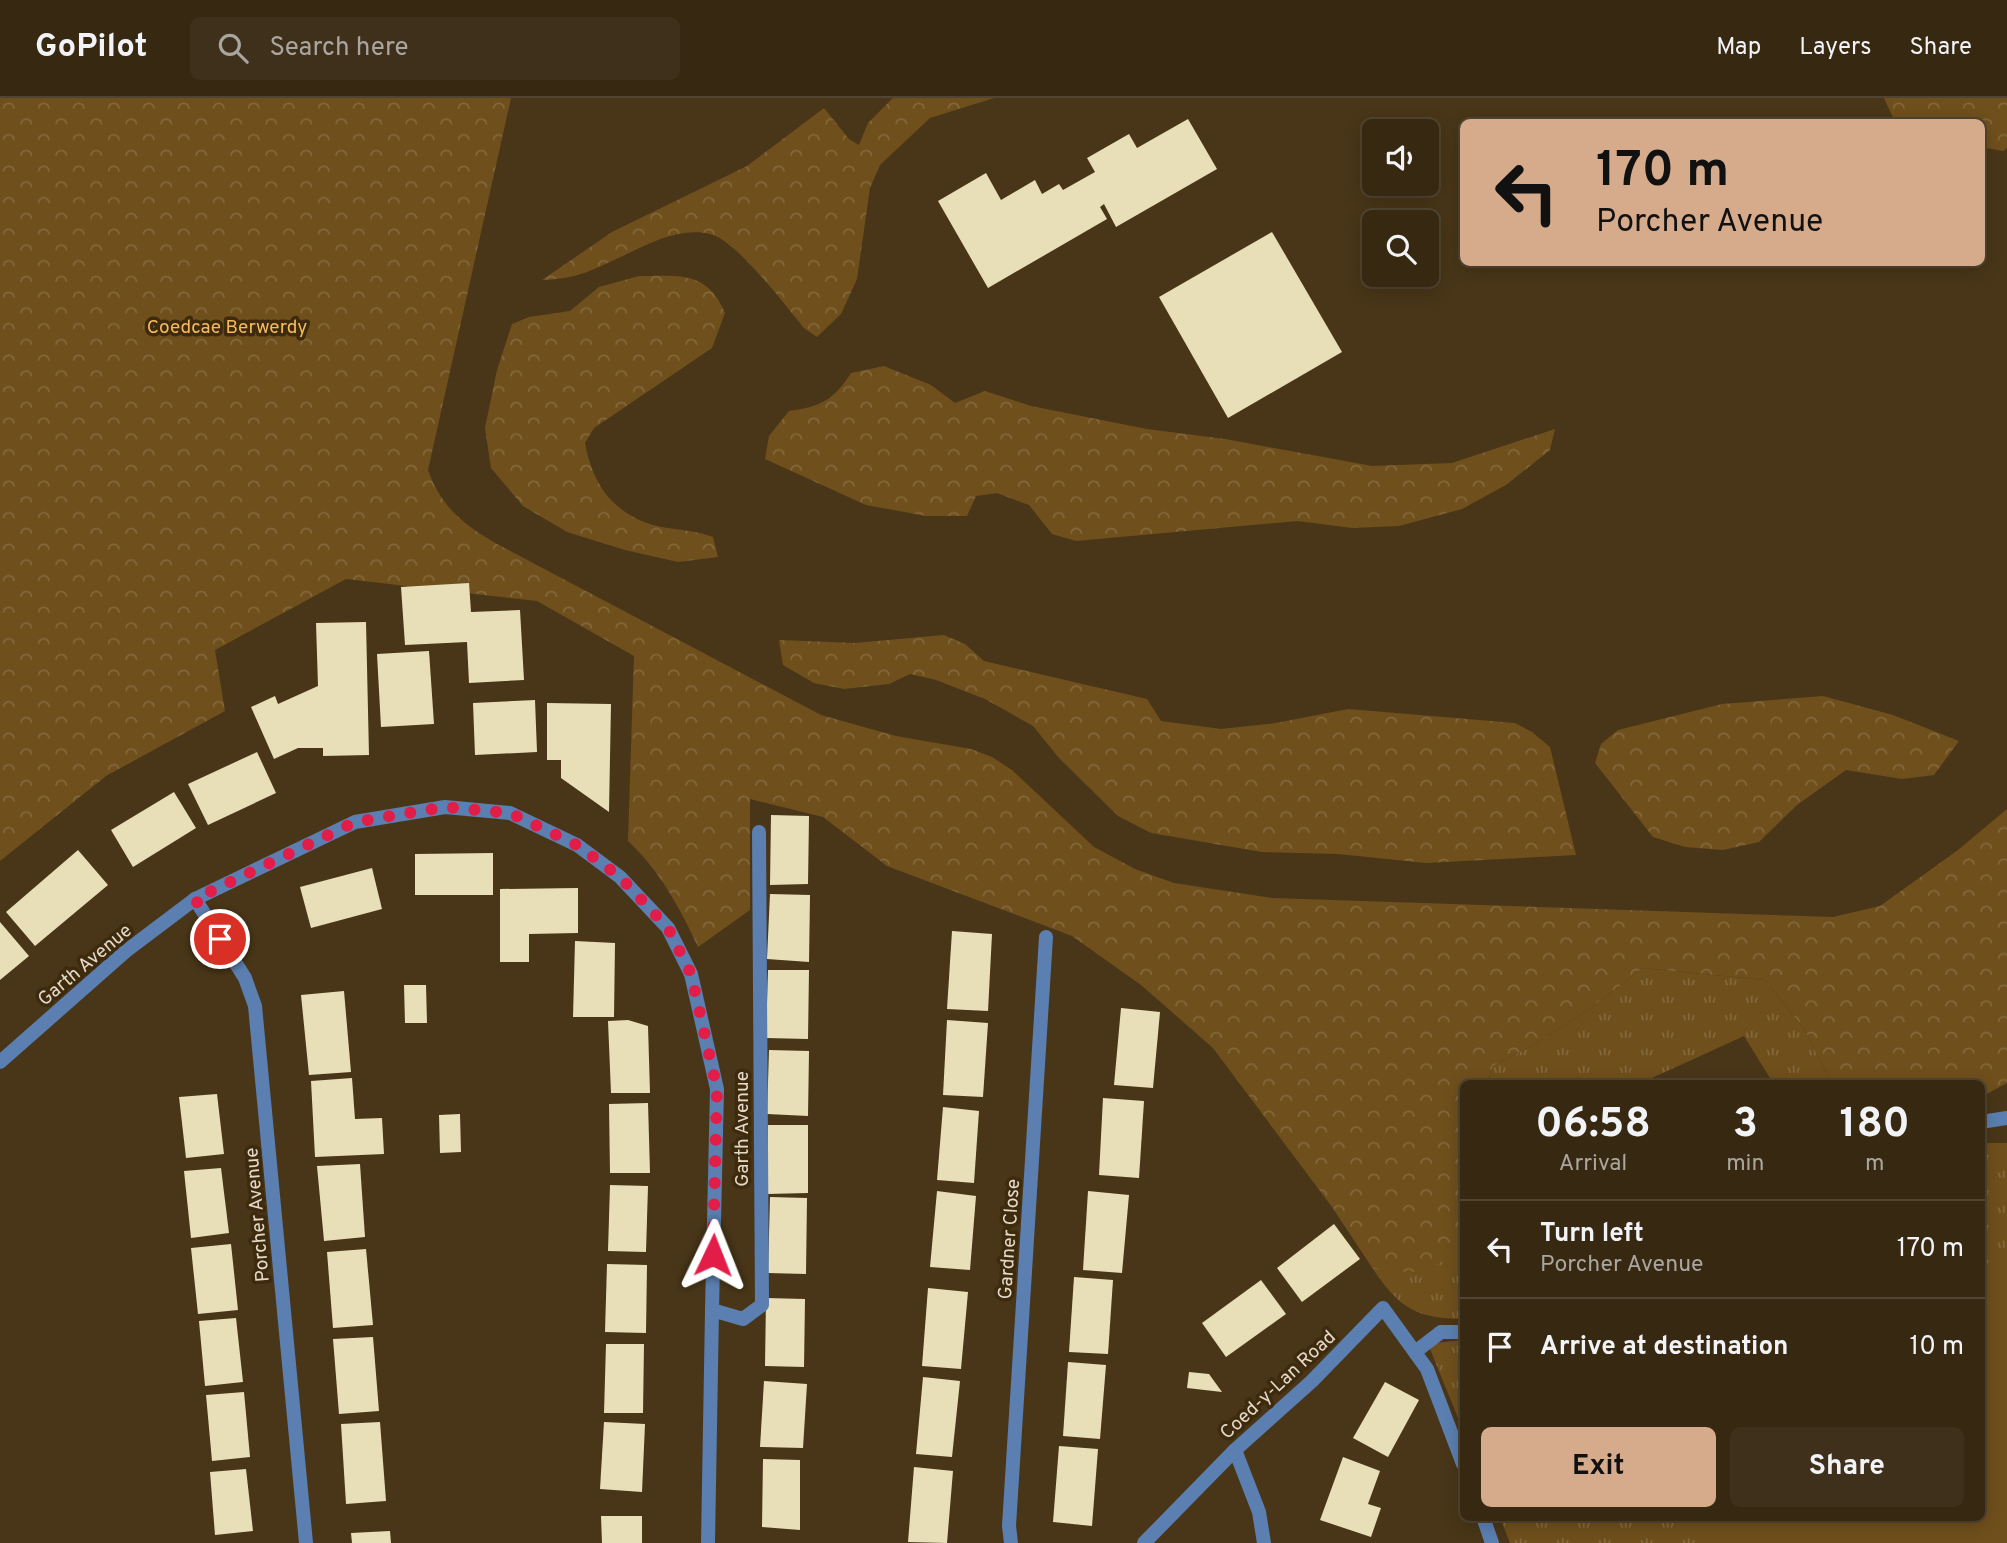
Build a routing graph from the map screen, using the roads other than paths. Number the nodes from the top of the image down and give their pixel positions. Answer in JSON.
{"nodes":[{"id":1,"x":759,"y":832,"type":"dead end"},
{"id":2,"x":195,"y":899,"type":"junction"},
{"id":3,"x":1046,"y":937,"type":"dead end"},
{"id":4,"x":0,"y":1062,"type":"edge"},
{"id":5,"x":2007,"y":1118,"type":"edge"},
{"id":6,"x":1985,"y":1121,"type":"edge"},
{"id":7,"x":712,"y":1310,"type":"junction"},
{"id":8,"x":1460,"y":1332,"type":"edge"},
{"id":9,"x":1415,"y":1352,"type":"junction"},
{"id":10,"x":1235,"y":1450,"type":"junction"},
{"id":11,"x":1460,"y":1456,"type":"edge"},
{"id":12,"x":1484,"y":1521,"type":"edge"},
{"id":13,"x":306,"y":1543,"type":"edge"},
{"id":14,"x":708,"y":1543,"type":"edge"},
{"id":15,"x":1011,"y":1543,"type":"edge"},
{"id":16,"x":1144,"y":1543,"type":"edge"},
{"id":17,"x":1264,"y":1543,"type":"edge"},
{"id":18,"x":1492,"y":1543,"type":"edge"}],
"edges":[{"from":1,"to":7,"type":"street","name":"Garth Avenue"},
{"from":2,"to":4,"type":"street","name":"Garth Avenue"},
{"from":2,"to":7,"type":"street","name":"Garth Avenue"},
{"from":2,"to":13,"type":"street","name":"Porcher Avenue"},
{"from":3,"to":15,"type":"street","name":"Gardner Close"},
{"from":5,"to":6,"type":"street"},
{"from":7,"to":14,"type":"street"},
{"from":8,"to":9,"type":"street"},
{"from":9,"to":10,"type":"street","name":"Coed-y-Lan Road"},
{"from":9,"to":11,"type":"street","name":"Coed-y-Lan Road"},
{"from":10,"to":16,"type":"street","name":"Coed-y-Lan Road"},
{"from":10,"to":17,"type":"street"},
{"from":12,"to":18,"type":"street"}]}
